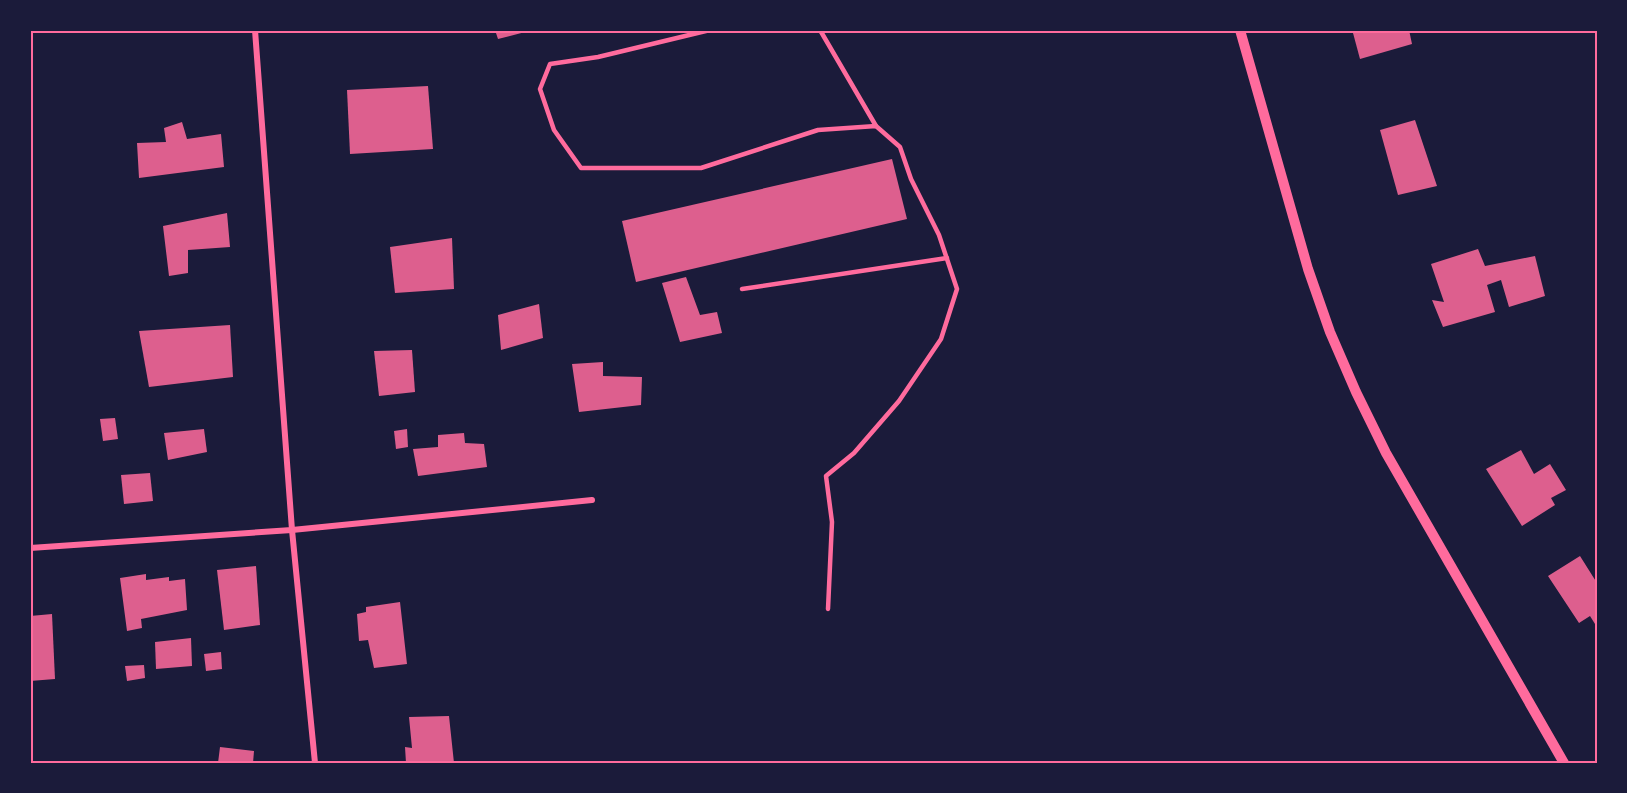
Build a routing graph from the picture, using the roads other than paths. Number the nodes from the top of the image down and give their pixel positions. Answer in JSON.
{"nodes":[{"id":1,"x":255,"y":30,"type":"edge"},
{"id":2,"x":710,"y":30,"type":"edge"},
{"id":3,"x":820,"y":30,"type":"edge"},
{"id":4,"x":1240,"y":30,"type":"edge"},
{"id":5,"x":876,"y":126,"type":"junction"},
{"id":6,"x":947,"y":258,"type":"junction"},
{"id":7,"x":742,"y":289,"type":"dead end"},
{"id":8,"x":592,"y":500,"type":"dead end"},
{"id":9,"x":292,"y":530,"type":"junction"},
{"id":10,"x":30,"y":548,"type":"edge"},
{"id":11,"x":828,"y":609,"type":"dead end"},
{"id":12,"x":315,"y":763,"type":"edge"},
{"id":13,"x":1564,"y":763,"type":"edge"}],
"edges":[{"from":1,"to":9,"type":"street"},
{"from":2,"to":5,"type":"lane"},
{"from":3,"to":5,"type":"lane"},
{"from":4,"to":13,"type":"street"},
{"from":5,"to":6,"type":"lane"},
{"from":6,"to":7,"type":"lane"},
{"from":6,"to":11,"type":"lane"},
{"from":8,"to":9,"type":"street"},
{"from":9,"to":10,"type":"street"},
{"from":9,"to":12,"type":"street"}]}
